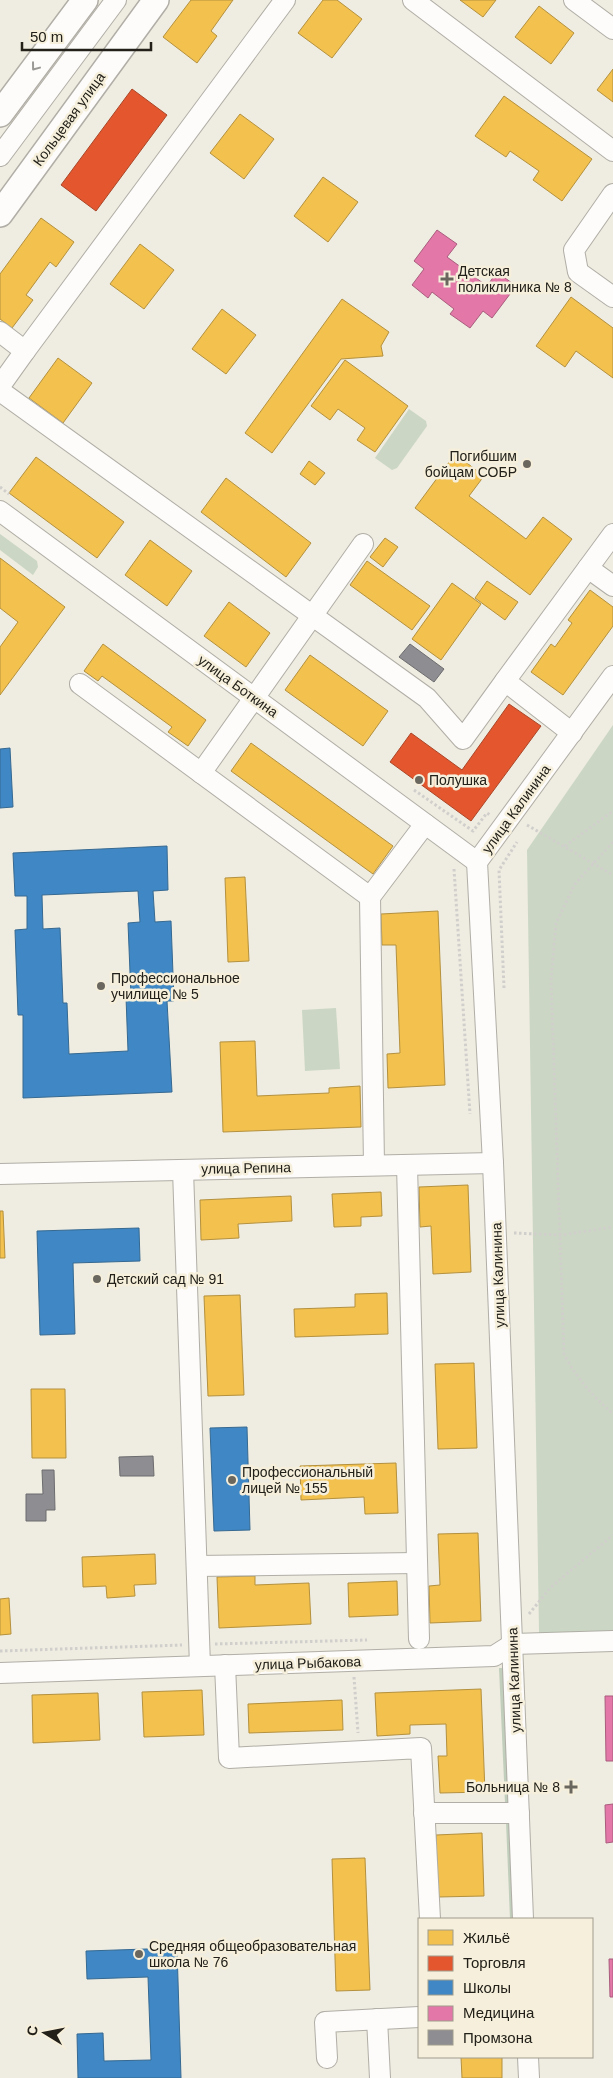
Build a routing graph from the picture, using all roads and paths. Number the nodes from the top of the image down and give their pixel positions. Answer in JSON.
{"nodes":[{"id":1,"x":85,"y":0,"type":"edge"},
{"id":2,"x":116,"y":0,"type":"edge"},
{"id":3,"x":156,"y":0,"type":"edge"},
{"id":4,"x":285,"y":0,"type":"edge"},
{"id":5,"x":413,"y":0,"type":"edge"},
{"id":6,"x":574,"y":0,"type":"edge"},
{"id":7,"x":613,"y":29,"type":"edge"},
{"id":8,"x":0,"y":114,"type":"edge"},
{"id":9,"x":613,"y":151,"type":"edge"},
{"id":10,"x":0,"y":156,"type":"edge"},
{"id":11,"x":613,"y":194,"type":"edge"},
{"id":12,"x":0,"y":214,"type":"edge"},
{"id":13,"x":613,"y":297,"type":"edge"},
{"id":14,"x":0,"y":332,"type":"edge"},
{"id":15,"x":25,"y":352,"type":"junction"},
{"id":16,"x":0,"y":386,"type":"edge"},
{"id":17,"x":0,"y":390,"type":"edge"},
{"id":18,"x":0,"y":511,"type":"edge"},
{"id":19,"x":613,"y":534,"type":"edge"},
{"id":20,"x":363,"y":544,"type":"dead end"},
{"id":21,"x":588,"y":568,"type":"junction"},
{"id":22,"x":613,"y":586,"type":"edge"},
{"id":23,"x":313,"y":616,"type":"junction"},
{"id":24,"x":613,"y":676,"type":"edge"},
{"id":25,"x":505,"y":680,"type":"junction"},
{"id":26,"x":80,"y":684,"type":"dead end"},
{"id":27,"x":256,"y":699,"type":"junction"},
{"id":28,"x":572,"y":733,"type":"junction"},
{"id":29,"x":201,"y":773,"type":"junction"},
{"id":30,"x":613,"y":811,"type":"edge"},
{"id":31,"x":533,"y":817,"type":"dead end"},
{"id":32,"x":425,"y":824,"type":"junction"},
{"id":33,"x":527,"y":825,"type":"junction"},
{"id":34,"x":523,"y":832,"type":"dead end"},
{"id":35,"x":518,"y":840,"type":"dead end"},
{"id":36,"x":613,"y":842,"type":"edge"},
{"id":37,"x":566,"y":846,"type":"junction"},
{"id":38,"x":454,"y":860,"type":"dead end"},
{"id":39,"x":477,"y":862,"type":"junction"},
{"id":40,"x":594,"y":864,"type":"junction"},
{"id":41,"x":613,"y":875,"type":"edge"},
{"id":42,"x":370,"y":897,"type":"junction"},
{"id":43,"x":504,"y":997,"type":"dead end"},
{"id":44,"x":471,"y":1124,"type":"dead end"},
{"id":45,"x":493,"y":1163,"type":"junction"},
{"id":46,"x":374,"y":1165,"type":"junction"},
{"id":47,"x":408,"y":1165,"type":"junction"},
{"id":48,"x":183,"y":1170,"type":"junction"},
{"id":49,"x":0,"y":1174,"type":"edge"},
{"id":50,"x":513,"y":1224,"type":"dead end"},
{"id":51,"x":613,"y":1226,"type":"edge"},
{"id":52,"x":514,"y":1233,"type":"junction"},
{"id":53,"x":561,"y":1235,"type":"junction"},
{"id":54,"x":514,"y":1243,"type":"dead end"},
{"id":55,"x":613,"y":1414,"type":"edge"},
{"id":56,"x":613,"y":1535,"type":"edge"},
{"id":57,"x":416,"y":1563,"type":"junction"},
{"id":58,"x":197,"y":1566,"type":"junction"},
{"id":59,"x":550,"y":1588,"type":"dead end"},
{"id":60,"x":528,"y":1606,"type":"dead end"},
{"id":61,"x":528,"y":1616,"type":"dead end"},
{"id":62,"x":419,"y":1639,"type":"dead end"},
{"id":63,"x":369,"y":1640,"type":"dead end"},
{"id":64,"x":613,"y":1641,"type":"edge"},
{"id":65,"x":200,"y":1644,"type":"junction"},
{"id":66,"x":513,"y":1644,"type":"junction"},
{"id":67,"x":0,"y":1651,"type":"edge"},
{"id":68,"x":225,"y":1665,"type":"junction"},
{"id":69,"x":200,"y":1666,"type":"junction"},
{"id":70,"x":0,"y":1673,"type":"edge"},
{"id":71,"x":354,"y":1674,"type":"dead end"},
{"id":72,"x":359,"y":1751,"type":"junction"},
{"id":73,"x":424,"y":1813,"type":"junction"},
{"id":74,"x":519,"y":1813,"type":"junction"},
{"id":75,"x":430,"y":1918,"type":"edge"},
{"id":76,"x":523,"y":1918,"type":"edge"},
{"id":77,"x":418,"y":2017,"type":"edge"},
{"id":78,"x":377,"y":2019,"type":"junction"},
{"id":79,"x":327,"y":2058,"type":"dead end"},
{"id":80,"x":528,"y":2058,"type":"edge"},
{"id":81,"x":380,"y":2078,"type":"edge"},
{"id":82,"x":529,"y":2078,"type":"edge"}],
"edges":[{"from":1,"to":8,"type":"main road","one_way":true},
{"from":2,"to":10,"type":"street"},
{"from":3,"to":12,"type":"main road","name":"Кольцевая улица"},
{"from":4,"to":15,"type":"street"},
{"from":5,"to":9,"type":"street"},
{"from":6,"to":7,"type":"street"},
{"from":11,"to":13,"type":"street"},
{"from":14,"to":15,"type":"street"},
{"from":15,"to":16,"type":"street"},
{"from":17,"to":23,"type":"street"},
{"from":18,"to":27,"type":"street","name":"улица Боткина"},
{"from":19,"to":21,"type":"street"},
{"from":20,"to":23,"type":"street"},
{"from":21,"to":22,"type":"street"},
{"from":21,"to":25,"type":"street"},
{"from":23,"to":25,"type":"street"},
{"from":23,"to":27,"type":"street"},
{"from":24,"to":28,"type":"street","name":"улица Калинина"},
{"from":25,"to":28,"type":"street"},
{"from":26,"to":29,"type":"street"},
{"from":27,"to":29,"type":"street"},
{"from":27,"to":32,"type":"street","name":"улица Боткина"},
{"from":28,"to":39,"type":"street","name":"улица Калинина"},
{"from":29,"to":42,"type":"street"},
{"from":30,"to":37,"type":"path"},
{"from":31,"to":33,"type":"path"},
{"from":32,"to":39,"type":"street","name":"улица Боткина"},
{"from":32,"to":42,"type":"street"},
{"from":33,"to":34,"type":"path"},
{"from":33,"to":37,"type":"path"},
{"from":35,"to":43,"type":"path"},
{"from":36,"to":40,"type":"path"},
{"from":37,"to":40,"type":"path"},
{"from":38,"to":44,"type":"path"},
{"from":39,"to":45,"type":"street","name":"улица Калинина"},
{"from":40,"to":41,"type":"path"},
{"from":40,"to":53,"type":"path"},
{"from":42,"to":46,"type":"street"},
{"from":45,"to":47,"type":"street","name":"улица Репина"},
{"from":45,"to":66,"type":"street","name":"улица Калинина"},
{"from":46,"to":47,"type":"street","name":"улица Репина"},
{"from":46,"to":48,"type":"street","name":"улица Репина"},
{"from":47,"to":57,"type":"street"},
{"from":48,"to":49,"type":"street","name":"улица Репина"},
{"from":48,"to":58,"type":"street"},
{"from":50,"to":52,"type":"path"},
{"from":51,"to":53,"type":"path"},
{"from":52,"to":53,"type":"path"},
{"from":52,"to":54,"type":"path"},
{"from":53,"to":55,"type":"path"},
{"from":56,"to":59,"type":"path"},
{"from":57,"to":58,"type":"street"},
{"from":57,"to":62,"type":"street"},
{"from":58,"to":65,"type":"street"},
{"from":60,"to":61,"type":"path"},
{"from":63,"to":65,"type":"path"},
{"from":64,"to":66,"type":"street","name":"улица Рыбакова"},
{"from":65,"to":67,"type":"path"},
{"from":65,"to":69,"type":"street"},
{"from":66,"to":68,"type":"street","name":"улица Рыбакова"},
{"from":66,"to":74,"type":"street","name":"улица Калинина"},
{"from":68,"to":69,"type":"street","name":"улица Рыбакова"},
{"from":68,"to":72,"type":"street"},
{"from":69,"to":70,"type":"street","name":"улица Рыбакова"},
{"from":71,"to":72,"type":"path"},
{"from":72,"to":73,"type":"street"},
{"from":73,"to":74,"type":"street"},
{"from":73,"to":75,"type":"street"},
{"from":74,"to":76,"type":"street","name":"улица Калинина"},
{"from":77,"to":78,"type":"street"},
{"from":78,"to":79,"type":"street"},
{"from":78,"to":81,"type":"street"},
{"from":80,"to":82,"type":"street"}]}
